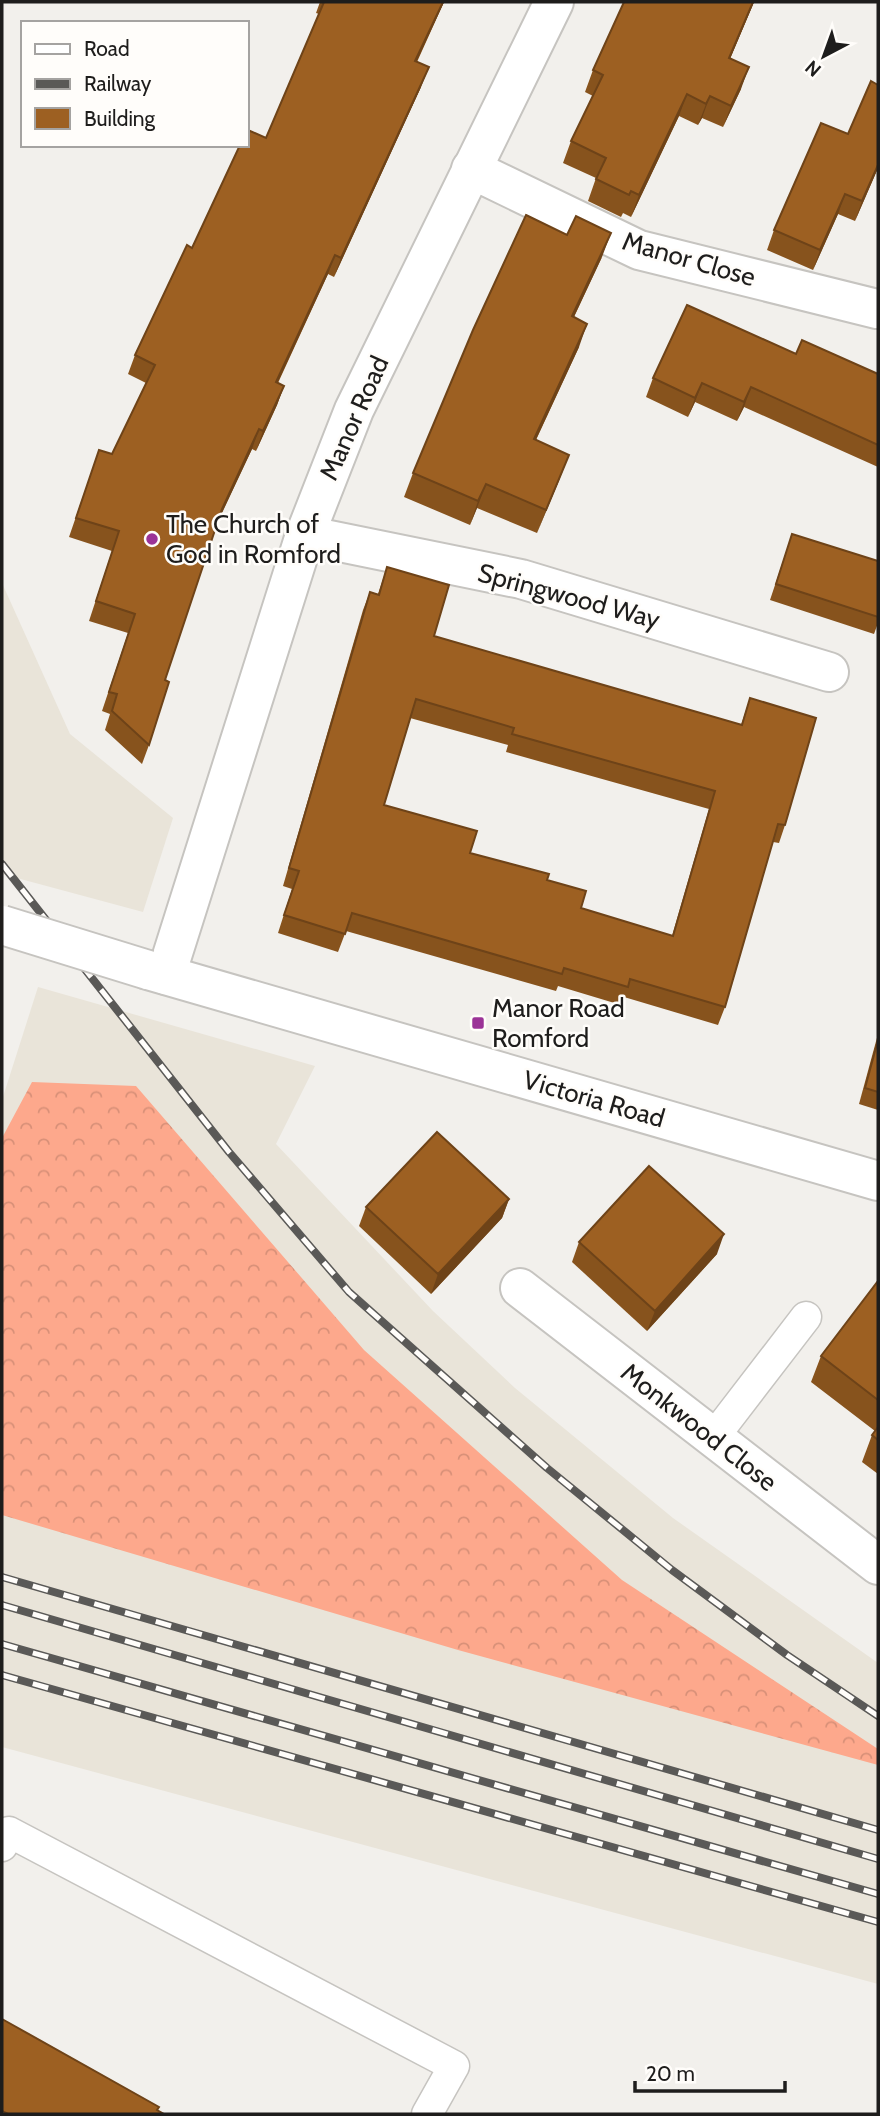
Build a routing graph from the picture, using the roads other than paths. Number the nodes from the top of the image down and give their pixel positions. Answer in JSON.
{"nodes":[{"id":1,"x":554,"y":2,"type":"edge"},
{"id":2,"x":471,"y":169,"type":"junction"},
{"id":3,"x":877,"y":309,"type":"edge"},
{"id":4,"x":304,"y":536,"type":"junction"},
{"id":5,"x":829,"y":672,"type":"dead end"},
{"id":6,"x":2,"y":925,"type":"edge"},
{"id":7,"x":157,"y":973,"type":"junction"},
{"id":8,"x":878,"y":1181,"type":"edge"},
{"id":9,"x":520,"y":1288,"type":"dead end"},
{"id":10,"x":806,"y":1317,"type":"dead end"},
{"id":11,"x":713,"y":1438,"type":"junction"},
{"id":12,"x":878,"y":1565,"type":"edge"},
{"id":13,"x":4,"y":1835,"type":"edge"},
{"id":14,"x":427,"y":2114,"type":"edge"}],
"edges":[{"from":1,"to":2,"type":"street","name":"Manor Road"},
{"from":2,"to":3,"type":"street","name":"Manor Close"},
{"from":2,"to":4,"type":"street","name":"Manor Road"},
{"from":4,"to":5,"type":"street","name":"Springwood Way"},
{"from":4,"to":7,"type":"street","name":"Manor Road"},
{"from":6,"to":7,"type":"street","name":"Victoria Road","bridge":true},
{"from":7,"to":8,"type":"street","name":"Victoria Road"},
{"from":9,"to":11,"type":"street","name":"Monkwood Close"},
{"from":10,"to":11,"type":"lane"},
{"from":11,"to":12,"type":"street","name":"Monkwood Close"},
{"from":13,"to":14,"type":"lane"}]}
